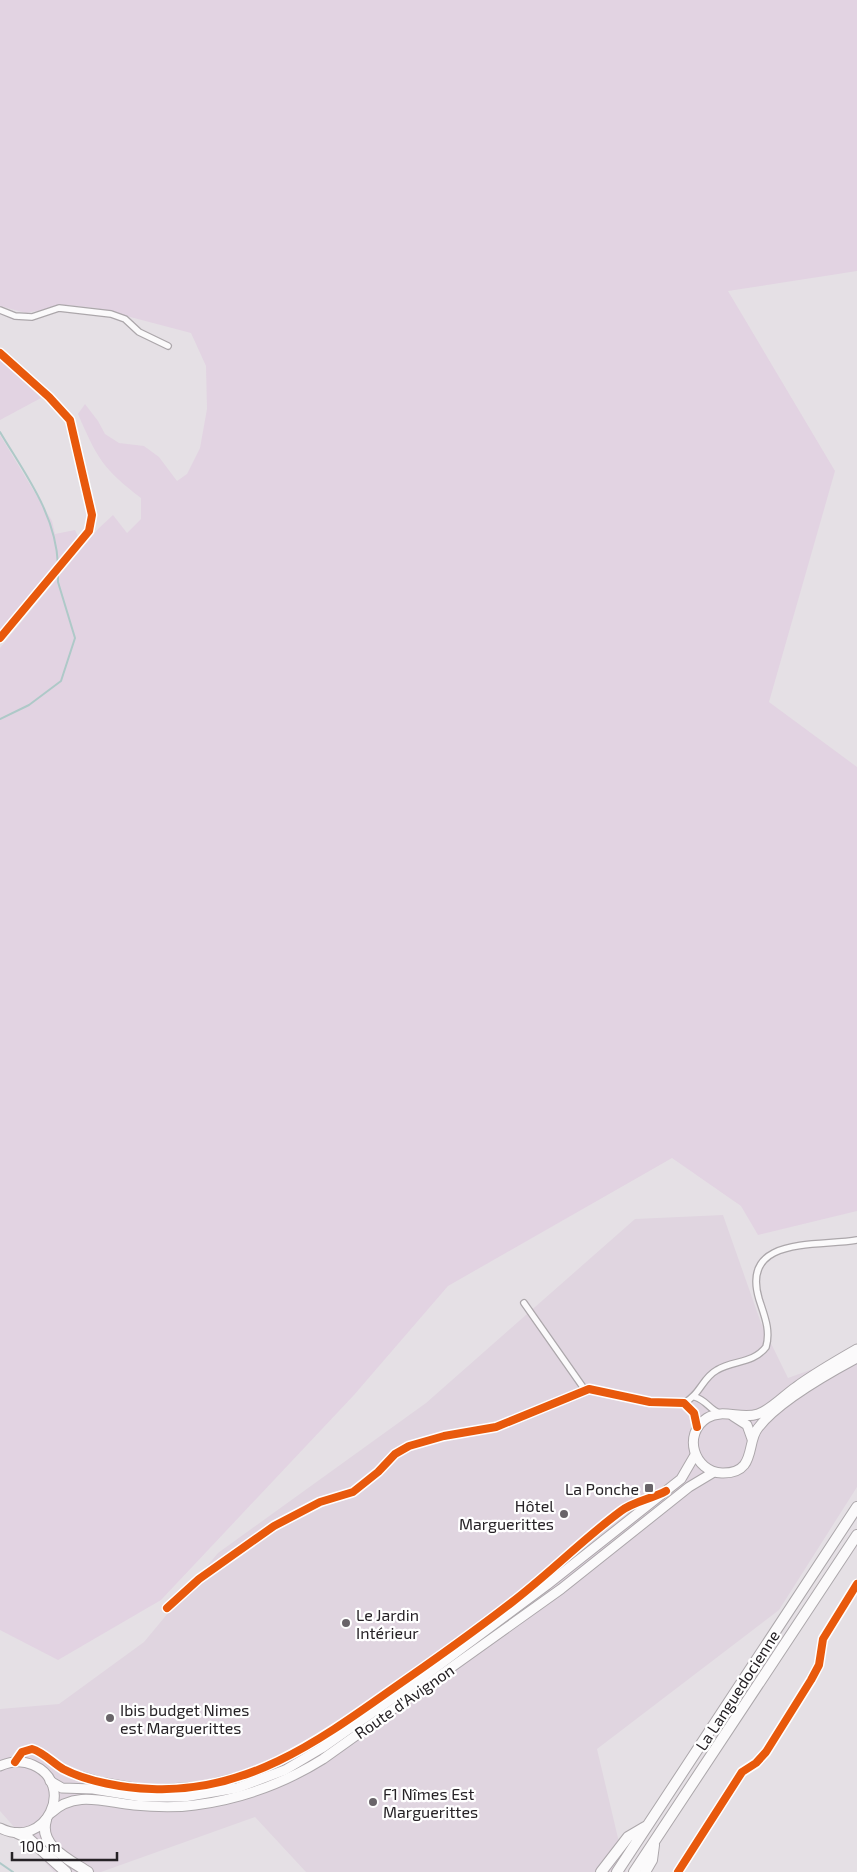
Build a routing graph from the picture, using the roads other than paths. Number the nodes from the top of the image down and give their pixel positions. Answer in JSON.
{"nodes":[{"id":1,"x":0,"y":310,"type":"edge"},
{"id":2,"x":168,"y":346,"type":"dead end"},
{"id":3,"x":0,"y":353,"type":"edge"},
{"id":4,"x":0,"y":638,"type":"edge"},
{"id":5,"x":857,"y":1240,"type":"edge"},
{"id":6,"x":524,"y":1303,"type":"dead end"},
{"id":7,"x":857,"y":1349,"type":"edge"},
{"id":8,"x":857,"y":1358,"type":"edge"},
{"id":9,"x":585,"y":1390,"type":"junction"},
{"id":10,"x":695,"y":1397,"type":"junction"},
{"id":11,"x":684,"y":1403,"type":"junction"},
{"id":12,"x":725,"y":1414,"type":"junction"},
{"id":13,"x":697,"y":1427,"type":"junction"},
{"id":14,"x":752,"y":1440,"type":"junction"},
{"id":15,"x":695,"y":1455,"type":"junction"},
{"id":16,"x":714,"y":1472,"type":"junction"},
{"id":17,"x":666,"y":1491,"type":"junction"},
{"id":18,"x":857,"y":1507,"type":"edge"},
{"id":19,"x":857,"y":1535,"type":"edge"},
{"id":20,"x":857,"y":1584,"type":"edge"},
{"id":21,"x":167,"y":1608,"type":"dead end"},
{"id":22,"x":5,"y":1764,"type":"edge"},
{"id":23,"x":50,"y":1781,"type":"junction"},
{"id":24,"x":48,"y":1816,"type":"junction"},
{"id":25,"x":648,"y":1825,"type":"junction"},
{"id":26,"x":0,"y":1828,"type":"edge"},
{"id":27,"x":17,"y":1833,"type":"junction"},
{"id":28,"x":655,"y":1841,"type":"junction"},
{"id":29,"x":66,"y":1872,"type":"edge"},
{"id":30,"x":88,"y":1872,"type":"edge"},
{"id":31,"x":602,"y":1872,"type":"edge"},
{"id":32,"x":617,"y":1872,"type":"edge"},
{"id":33,"x":634,"y":1872,"type":"edge"},
{"id":34,"x":645,"y":1872,"type":"edge"},
{"id":35,"x":678,"y":1872,"type":"edge"}],
"edges":[{"from":1,"to":2,"type":"street"},
{"from":3,"to":4,"type":"street"},
{"from":5,"to":10,"type":"street"},
{"from":6,"to":9,"type":"street"},
{"from":7,"to":12,"type":"main road"},
{"from":8,"to":14,"type":"main road"},
{"from":9,"to":11,"type":"street"},
{"from":9,"to":21,"type":"street"},
{"from":10,"to":11,"type":"street"},
{"from":10,"to":12,"type":"street"},
{"from":11,"to":13,"type":"street"},
{"from":12,"to":13,"type":"main road"},
{"from":12,"to":14,"type":"main road"},
{"from":13,"to":15,"type":"main road"},
{"from":14,"to":16,"type":"main road"},
{"from":15,"to":16,"type":"main road"},
{"from":15,"to":17,"type":"main road","name":"Route d'Avignon"},
{"from":16,"to":24,"type":"main road","name":"Route d'Avignon"},
{"from":17,"to":22,"type":"street"},
{"from":17,"to":23,"type":"main road","name":"Route d'Avignon"},
{"from":18,"to":25,"type":"highway","name":"La Languedocienne"},
{"from":19,"to":28,"type":"highway","name":"La Languedocienne"},
{"from":20,"to":35,"type":"street"},
{"from":22,"to":23,"type":"main road"},
{"from":23,"to":24,"type":"main road"},
{"from":24,"to":27,"type":"main road","name":"Route d'Avignon"},
{"from":24,"to":30,"type":"highway"},
{"from":25,"to":31,"type":"highway"},
{"from":25,"to":32,"type":"highway","name":"La Languedocienne"},
{"from":26,"to":27,"type":"main road"},
{"from":27,"to":29,"type":"highway"},
{"from":28,"to":33,"type":"highway","name":"La Languedocienne"},
{"from":28,"to":34,"type":"highway"}]}
